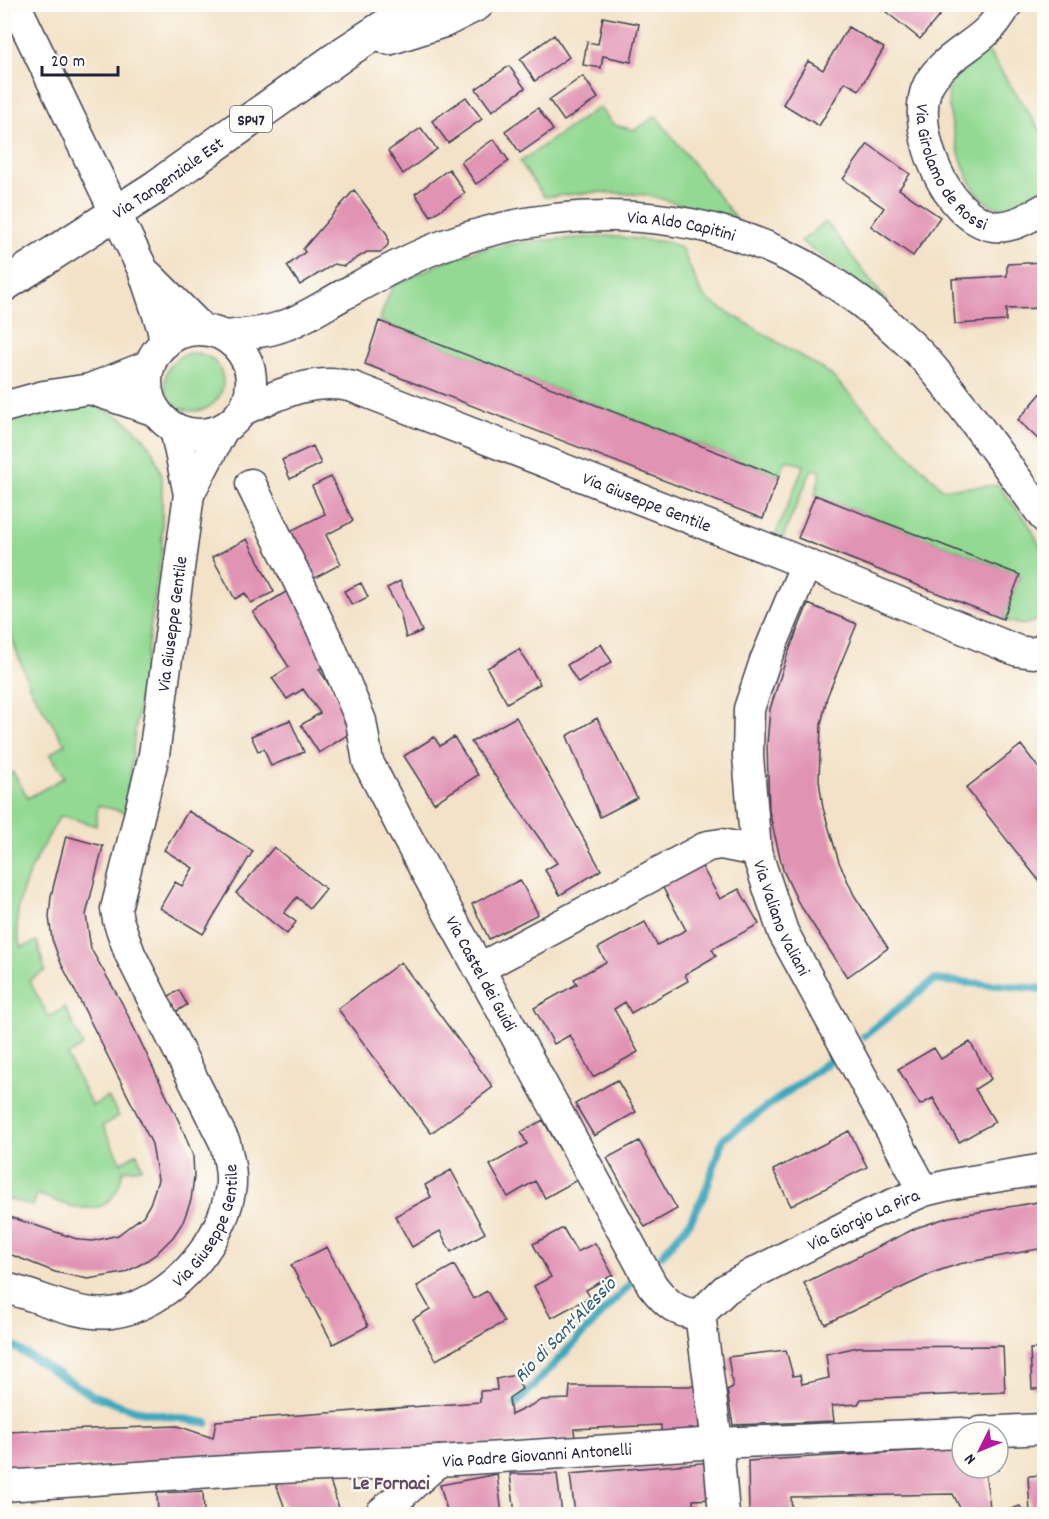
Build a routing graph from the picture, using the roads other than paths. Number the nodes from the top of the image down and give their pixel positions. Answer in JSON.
{"nodes":[{"id":1,"x":15,"y":4,"type":"edge"},
{"id":2,"x":383,"y":4,"type":"edge"},
{"id":3,"x":419,"y":4,"type":"edge"},
{"id":4,"x":477,"y":4,"type":"edge"},
{"id":5,"x":1007,"y":4,"type":"edge"},
{"id":6,"x":347,"y":51,"type":"junction"},
{"id":7,"x":1044,"y":209,"type":"edge"},
{"id":8,"x":116,"y":214,"type":"junction"},
{"id":9,"x":143,"y":270,"type":"junction"},
{"id":10,"x":4,"y":285,"type":"edge"},
{"id":11,"x":213,"y":333,"type":"junction"},
{"id":12,"x":157,"y":354,"type":"junction"},
{"id":13,"x":90,"y":389,"type":"junction"},
{"id":14,"x":4,"y":407,"type":"edge"},
{"id":15,"x":245,"y":409,"type":"junction"},
{"id":16,"x":165,"y":420,"type":"junction"},
{"id":17,"x":223,"y":429,"type":"junction"},
{"id":18,"x":251,"y":484,"type":"dead end"},
{"id":19,"x":189,"y":494,"type":"junction"},
{"id":20,"x":1044,"y":517,"type":"edge"},
{"id":21,"x":806,"y":564,"type":"junction"},
{"id":22,"x":1044,"y":649,"type":"edge"},
{"id":23,"x":756,"y":851,"type":"junction"},
{"id":24,"x":480,"y":968,"type":"junction"},
{"id":25,"x":1044,"y":1169,"type":"edge"},
{"id":26,"x":924,"y":1191,"type":"junction"},
{"id":27,"x":4,"y":1288,"type":"edge"},
{"id":28,"x":700,"y":1314,"type":"junction"},
{"id":29,"x":1044,"y":1429,"type":"edge"},
{"id":30,"x":1010,"y":1431,"type":"edge"},
{"id":31,"x":950,"y":1433,"type":"edge"},
{"id":32,"x":717,"y":1443,"type":"junction"},
{"id":33,"x":439,"y":1461,"type":"junction"},
{"id":34,"x":4,"y":1486,"type":"edge"},
{"id":35,"x":380,"y":1515,"type":"edge"},
{"id":36,"x":724,"y":1515,"type":"edge"}],
"edges":[{"from":1,"to":8,"type":"street"},
{"from":2,"to":6,"type":"main road"},
{"from":3,"to":6,"type":"main road","name":"Via Tangenziale Est","number":"SP47"},
{"from":4,"to":6,"type":"main road"},
{"from":5,"to":7,"type":"street","name":"Via Girolamo de Rossi"},
{"from":6,"to":8,"type":"main road","name":"Via Tangenziale Est","number":"SP47"},
{"from":8,"to":9,"type":"street"},
{"from":8,"to":10,"type":"main road","name":"Via Tangenziale Est","number":"SP47"},
{"from":9,"to":11,"type":"street"},
{"from":9,"to":12,"type":"street"},
{"from":11,"to":12,"type":"street"},
{"from":11,"to":15,"type":"street"},
{"from":11,"to":20,"type":"street","name":"Via Aldo Capitini"},
{"from":12,"to":13,"type":"street"},
{"from":12,"to":16,"type":"street"},
{"from":13,"to":14,"type":"street"},
{"from":13,"to":16,"type":"street"},
{"from":15,"to":17,"type":"street"},
{"from":15,"to":21,"type":"street","name":"Via Giuseppe Gentile"},
{"from":16,"to":17,"type":"street"},
{"from":16,"to":19,"type":"street","name":"Via Giuseppe Gentile"},
{"from":17,"to":19,"type":"street","name":"Via Giuseppe Gentile"},
{"from":18,"to":24,"type":"street","name":"Via Castel dei Guidi"},
{"from":19,"to":27,"type":"street","name":"Via Giuseppe Gentile"},
{"from":21,"to":22,"type":"street","name":"Via Giuseppe Gentile"},
{"from":21,"to":23,"type":"street"},
{"from":23,"to":24,"type":"street","name":"Via Valiano Valiani"},
{"from":23,"to":26,"type":"street","name":"Via Valiano Valiani"},
{"from":24,"to":28,"type":"street","name":"Via Castel dei Guidi"},
{"from":25,"to":26,"type":"street","name":"Via Giorgio La Pira"},
{"from":26,"to":28,"type":"street","name":"Via Giorgio La Pira"},
{"from":28,"to":32,"type":"street"},
{"from":29,"to":30,"type":"street"},
{"from":31,"to":32,"type":"street","name":"Via Padre Giovanni Antonelli"},
{"from":32,"to":33,"type":"street","name":"Via Padre Giovanni Antonelli"},
{"from":32,"to":36,"type":"street"},
{"from":33,"to":34,"type":"street","name":"Via Padre Giovanni Antonelli"},
{"from":33,"to":35,"type":"street"}]}
